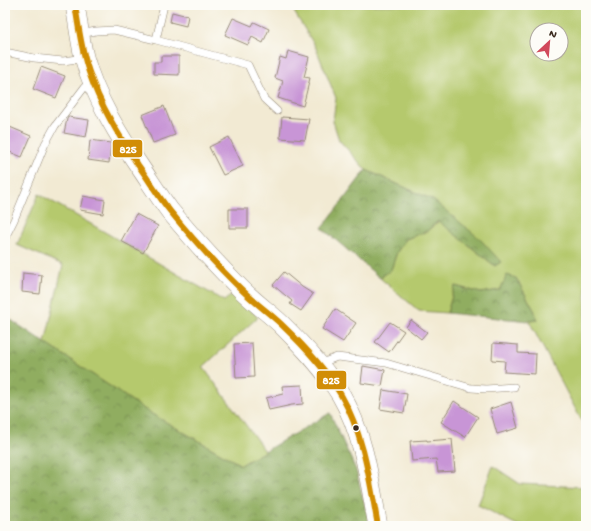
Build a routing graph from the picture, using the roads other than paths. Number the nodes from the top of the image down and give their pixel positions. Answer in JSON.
{"nodes":[{"id":1,"x":75,"y":5,"type":"edge"},
{"id":2,"x":164,"y":5,"type":"edge"},
{"id":3,"x":79,"y":34,"type":"junction"},
{"id":4,"x":156,"y":40,"type":"junction"},
{"id":5,"x":5,"y":52,"type":"edge"},
{"id":6,"x":85,"y":58,"type":"junction"},
{"id":7,"x":92,"y":78,"type":"junction"},
{"id":8,"x":277,"y":111,"type":"dead end"},
{"id":9,"x":5,"y":238,"type":"edge"},
{"id":10,"x":319,"y":364,"type":"junction"},
{"id":11,"x":514,"y":387,"type":"dead end"},
{"id":12,"x":378,"y":526,"type":"edge"}],
"edges":[{"from":1,"to":3,"type":"main road"},
{"from":2,"to":4,"type":"lane"},
{"from":3,"to":4,"type":"lane"},
{"from":3,"to":6,"type":"main road"},
{"from":4,"to":8,"type":"lane"},
{"from":5,"to":6,"type":"lane"},
{"from":6,"to":7,"type":"main road"},
{"from":7,"to":9,"type":"lane"},
{"from":7,"to":10,"type":"main road"},
{"from":10,"to":11,"type":"lane"},
{"from":10,"to":12,"type":"main road"}]}
